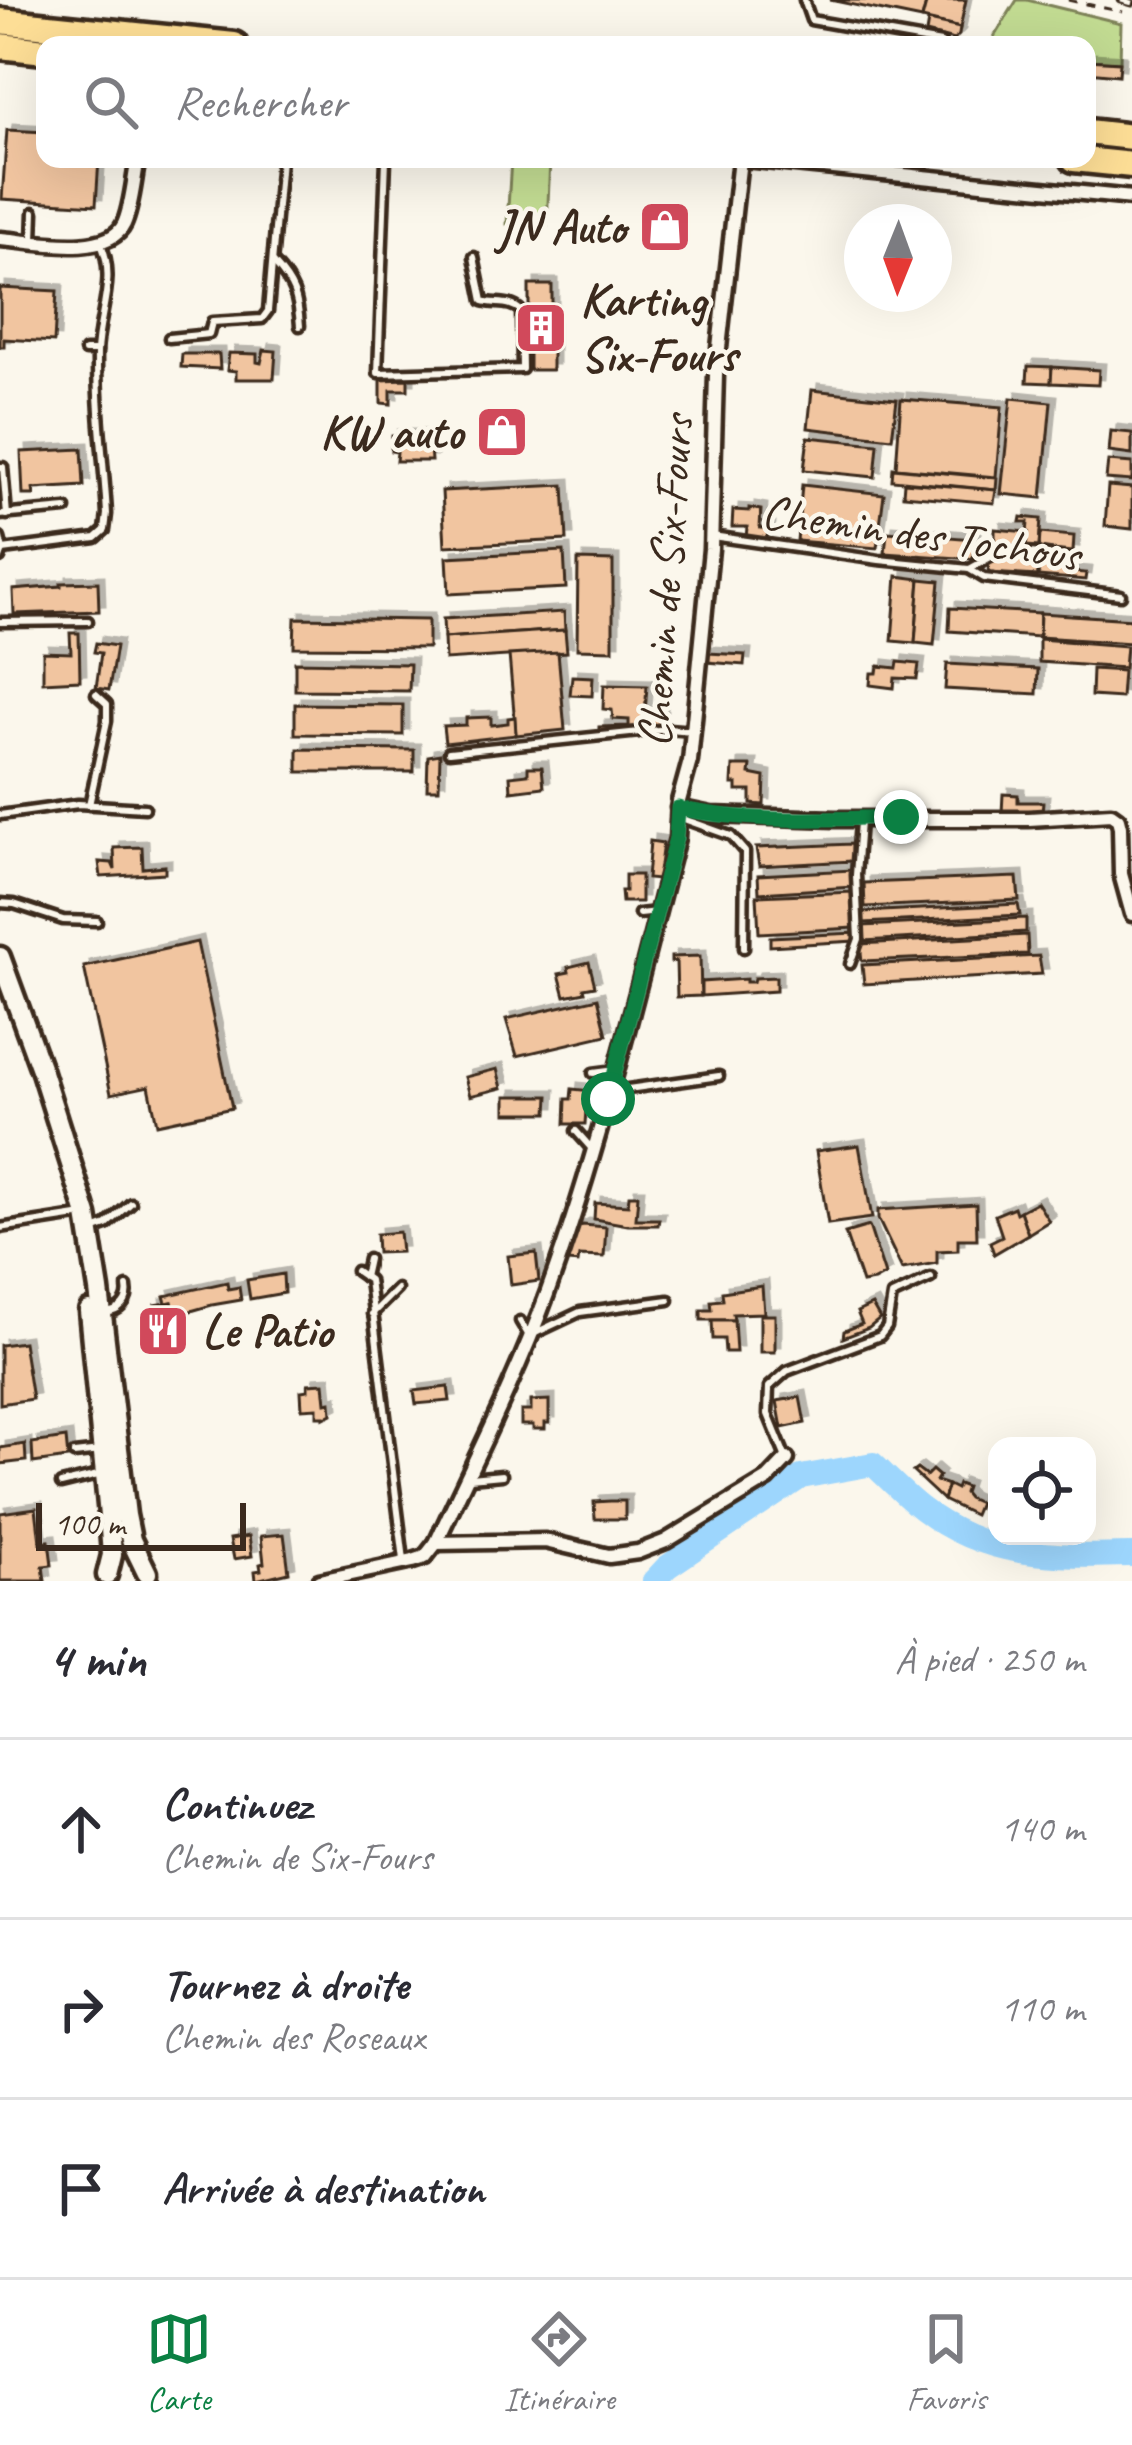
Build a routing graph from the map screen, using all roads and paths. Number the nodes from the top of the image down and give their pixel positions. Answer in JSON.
{"nodes":[{"id":1,"x":804,"y":0,"type":"edge"},
{"id":2,"x":1068,"y":0,"type":"edge"},
{"id":3,"x":1123,"y":12,"type":"dead end"},
{"id":4,"x":0,"y":19,"type":"edge"},
{"id":5,"x":145,"y":36,"type":"edge"},
{"id":6,"x":902,"y":36,"type":"edge"},
{"id":7,"x":0,"y":46,"type":"edge"},
{"id":8,"x":36,"y":50,"type":"edge"},
{"id":9,"x":1096,"y":133,"type":"edge"},
{"id":10,"x":1132,"y":137,"type":"edge"},
{"id":11,"x":1096,"y":161,"type":"edge"},
{"id":12,"x":1132,"y":165,"type":"edge"},
{"id":13,"x":136,"y":168,"type":"edge"},
{"id":14,"x":280,"y":168,"type":"edge"},
{"id":15,"x":386,"y":168,"type":"edge"},
{"id":16,"x":741,"y":168,"type":"edge"},
{"id":17,"x":832,"y":168,"type":"edge"},
{"id":18,"x":1132,"y":198,"type":"edge"},
{"id":19,"x":34,"y":212,"type":"dead end"},
{"id":20,"x":0,"y":239,"type":"edge"},
{"id":21,"x":32,"y":242,"type":"junction"},
{"id":22,"x":100,"y":242,"type":"junction"},
{"id":23,"x":474,"y":257,"type":"dead end"},
{"id":24,"x":274,"y":263,"type":"junction"},
{"id":25,"x":300,"y":326,"type":"dead end"},
{"id":26,"x":169,"y":338,"type":"dead end"},
{"id":27,"x":85,"y":351,"type":"dead end"},
{"id":28,"x":97,"y":351,"type":"junction"},
{"id":29,"x":0,"y":467,"type":"edge"},
{"id":30,"x":66,"y":509,"type":"dead end"},
{"id":31,"x":4,"y":515,"type":"edge"},
{"id":32,"x":712,"y":536,"type":"junction"},
{"id":33,"x":0,"y":538,"type":"edge"},
{"id":34,"x":2,"y":554,"type":"edge"},
{"id":35,"x":1071,"y":559,"type":"dead end"},
{"id":36,"x":969,"y":569,"type":"junction"},
{"id":37,"x":1121,"y":595,"type":"dead end"},
{"id":38,"x":88,"y":621,"type":"dead end"},
{"id":39,"x":0,"y":622,"type":"edge"},
{"id":40,"x":96,"y":694,"type":"dead end"},
{"id":41,"x":693,"y":731,"type":"junction"},
{"id":42,"x":449,"y":752,"type":"dead end"},
{"id":43,"x":89,"y":805,"type":"junction"},
{"id":44,"x":145,"y":808,"type":"dead end"},
{"id":45,"x":678,"y":812,"type":"junction"},
{"id":46,"x":0,"y":815,"type":"edge"},
{"id":47,"x":860,"y":818,"type":"junction"},
{"id":48,"x":0,"y":903,"type":"edge"},
{"id":49,"x":657,"y":912,"type":"junction"},
{"id":50,"x":639,"y":914,"type":"dead end"},
{"id":51,"x":1132,"y":914,"type":"edge"},
{"id":52,"x":97,"y":921,"type":"dead end"},
{"id":53,"x":744,"y":948,"type":"dead end"},
{"id":54,"x":0,"y":957,"type":"edge"},
{"id":55,"x":850,"y":964,"type":"dead end"},
{"id":56,"x":616,"y":1070,"type":"junction"},
{"id":57,"x":593,"y":1073,"type":"dead end"},
{"id":58,"x":719,"y":1076,"type":"dead end"},
{"id":59,"x":610,"y":1092,"type":"junction"},
{"id":60,"x":576,"y":1131,"type":"dead end"},
{"id":61,"x":592,"y":1150,"type":"junction"},
{"id":62,"x":131,"y":1203,"type":"dead end"},
{"id":63,"x":83,"y":1224,"type":"junction"},
{"id":64,"x":0,"y":1228,"type":"edge"},
{"id":65,"x":368,"y":1259,"type":"dead end"},
{"id":66,"x":356,"y":1271,"type":"dead end"},
{"id":67,"x":364,"y":1277,"type":"junction"},
{"id":68,"x":931,"y":1278,"type":"dead end"},
{"id":69,"x":127,"y":1288,"type":"dead end"},
{"id":70,"x":397,"y":1289,"type":"dead end"},
{"id":71,"x":669,"y":1300,"type":"dead end"},
{"id":72,"x":102,"y":1313,"type":"junction"},
{"id":73,"x":372,"y":1314,"type":"junction"},
{"id":74,"x":520,"y":1322,"type":"dead end"},
{"id":75,"x":529,"y":1336,"type":"junction"},
{"id":76,"x":103,"y":1450,"type":"junction"},
{"id":77,"x":74,"y":1454,"type":"dead end"},
{"id":78,"x":787,"y":1459,"type":"joint"},
{"id":79,"x":105,"y":1473,"type":"junction"},
{"id":80,"x":502,"y":1475,"type":"dead end"},
{"id":81,"x":466,"y":1478,"type":"junction"},
{"id":82,"x":61,"y":1484,"type":"dead end"},
{"id":83,"x":433,"y":1548,"type":"junction"},
{"id":84,"x":404,"y":1563,"type":"junction"},
{"id":85,"x":152,"y":1577,"type":"edge"},
{"id":86,"x":103,"y":1578,"type":"edge"},
{"id":87,"x":319,"y":1581,"type":"edge"}],
"edges":[{"from":1,"to":6,"type":"lane"},
{"from":2,"to":3,"type":"path"},
{"from":4,"to":5,"type":"highway"},
{"from":7,"to":8,"type":"highway"},
{"from":9,"to":10,"type":"highway"},
{"from":11,"to":12,"type":"highway"},
{"from":13,"to":22,"type":"street"},
{"from":14,"to":24,"type":"lane"},
{"from":15,"to":23,"type":"lane"},
{"from":16,"to":32,"type":"street","name":"Chemin de Six-Fours"},
{"from":17,"to":18,"type":"street"},
{"from":19,"to":21,"type":"lane"},
{"from":20,"to":21,"type":"street"},
{"from":21,"to":22,"type":"street"},
{"from":22,"to":28,"type":"lane"},
{"from":24,"to":25,"type":"lane"},
{"from":24,"to":26,"type":"lane"},
{"from":27,"to":28,"type":"lane"},
{"from":28,"to":34,"type":"lane"},
{"from":29,"to":31,"type":"lane"},
{"from":30,"to":31,"type":"lane"},
{"from":32,"to":36,"type":"lane","name":"Chemin des Tochous"},
{"from":32,"to":41,"type":"street","name":"Chemin de Six-Fours"},
{"from":33,"to":34,"type":"lane"},
{"from":35,"to":36,"type":"lane"},
{"from":36,"to":37,"type":"lane","name":"Chemin des Tochous"},
{"from":38,"to":39,"type":"lane"},
{"from":40,"to":43,"type":"lane"},
{"from":41,"to":42,"type":"lane"},
{"from":41,"to":45,"type":"street","name":"Chemin de Six-Fours"},
{"from":43,"to":44,"type":"lane"},
{"from":43,"to":46,"type":"lane"},
{"from":45,"to":47,"type":"street"},
{"from":45,"to":49,"type":"street","name":"Chemin de Six-Fours"},
{"from":45,"to":53,"type":"lane"},
{"from":47,"to":51,"type":"street"},
{"from":47,"to":55,"type":"lane"},
{"from":48,"to":52,"type":"lane"},
{"from":49,"to":50,"type":"lane"},
{"from":49,"to":56,"type":"street","name":"Chemin de Six-Fours"},
{"from":54,"to":63,"type":"main road"},
{"from":56,"to":57,"type":"lane"},
{"from":56,"to":59,"type":"street","name":"Chemin de Six-Fours"},
{"from":58,"to":59,"type":"lane"},
{"from":59,"to":61,"type":"street","name":"Chemin de Six-Fours"},
{"from":60,"to":61,"type":"lane"},
{"from":61,"to":75,"type":"street","name":"Chemin de Six-Fours"},
{"from":62,"to":63,"type":"lane"},
{"from":63,"to":64,"type":"lane"},
{"from":63,"to":72,"type":"main road"},
{"from":63,"to":76,"type":"main road"},
{"from":65,"to":67,"type":"lane"},
{"from":66,"to":67,"type":"lane"},
{"from":67,"to":73,"type":"lane"},
{"from":68,"to":78,"type":"lane"},
{"from":69,"to":72,"type":"lane"},
{"from":70,"to":73,"type":"lane"},
{"from":71,"to":75,"type":"lane"},
{"from":72,"to":85,"type":"main road"},
{"from":73,"to":84,"type":"lane"},
{"from":74,"to":75,"type":"lane"},
{"from":75,"to":81,"type":"street","name":"Chemin de Six-Fours"},
{"from":76,"to":77,"type":"lane"},
{"from":76,"to":79,"type":"main road"},
{"from":78,"to":83,"type":"street"},
{"from":79,"to":82,"type":"lane"},
{"from":79,"to":86,"type":"main road"},
{"from":80,"to":81,"type":"lane"},
{"from":81,"to":83,"type":"street","name":"Chemin de Six-Fours"},
{"from":83,"to":84,"type":"street"},
{"from":84,"to":87,"type":"street"},
{"from":85,"to":86,"type":"main road"}]}
